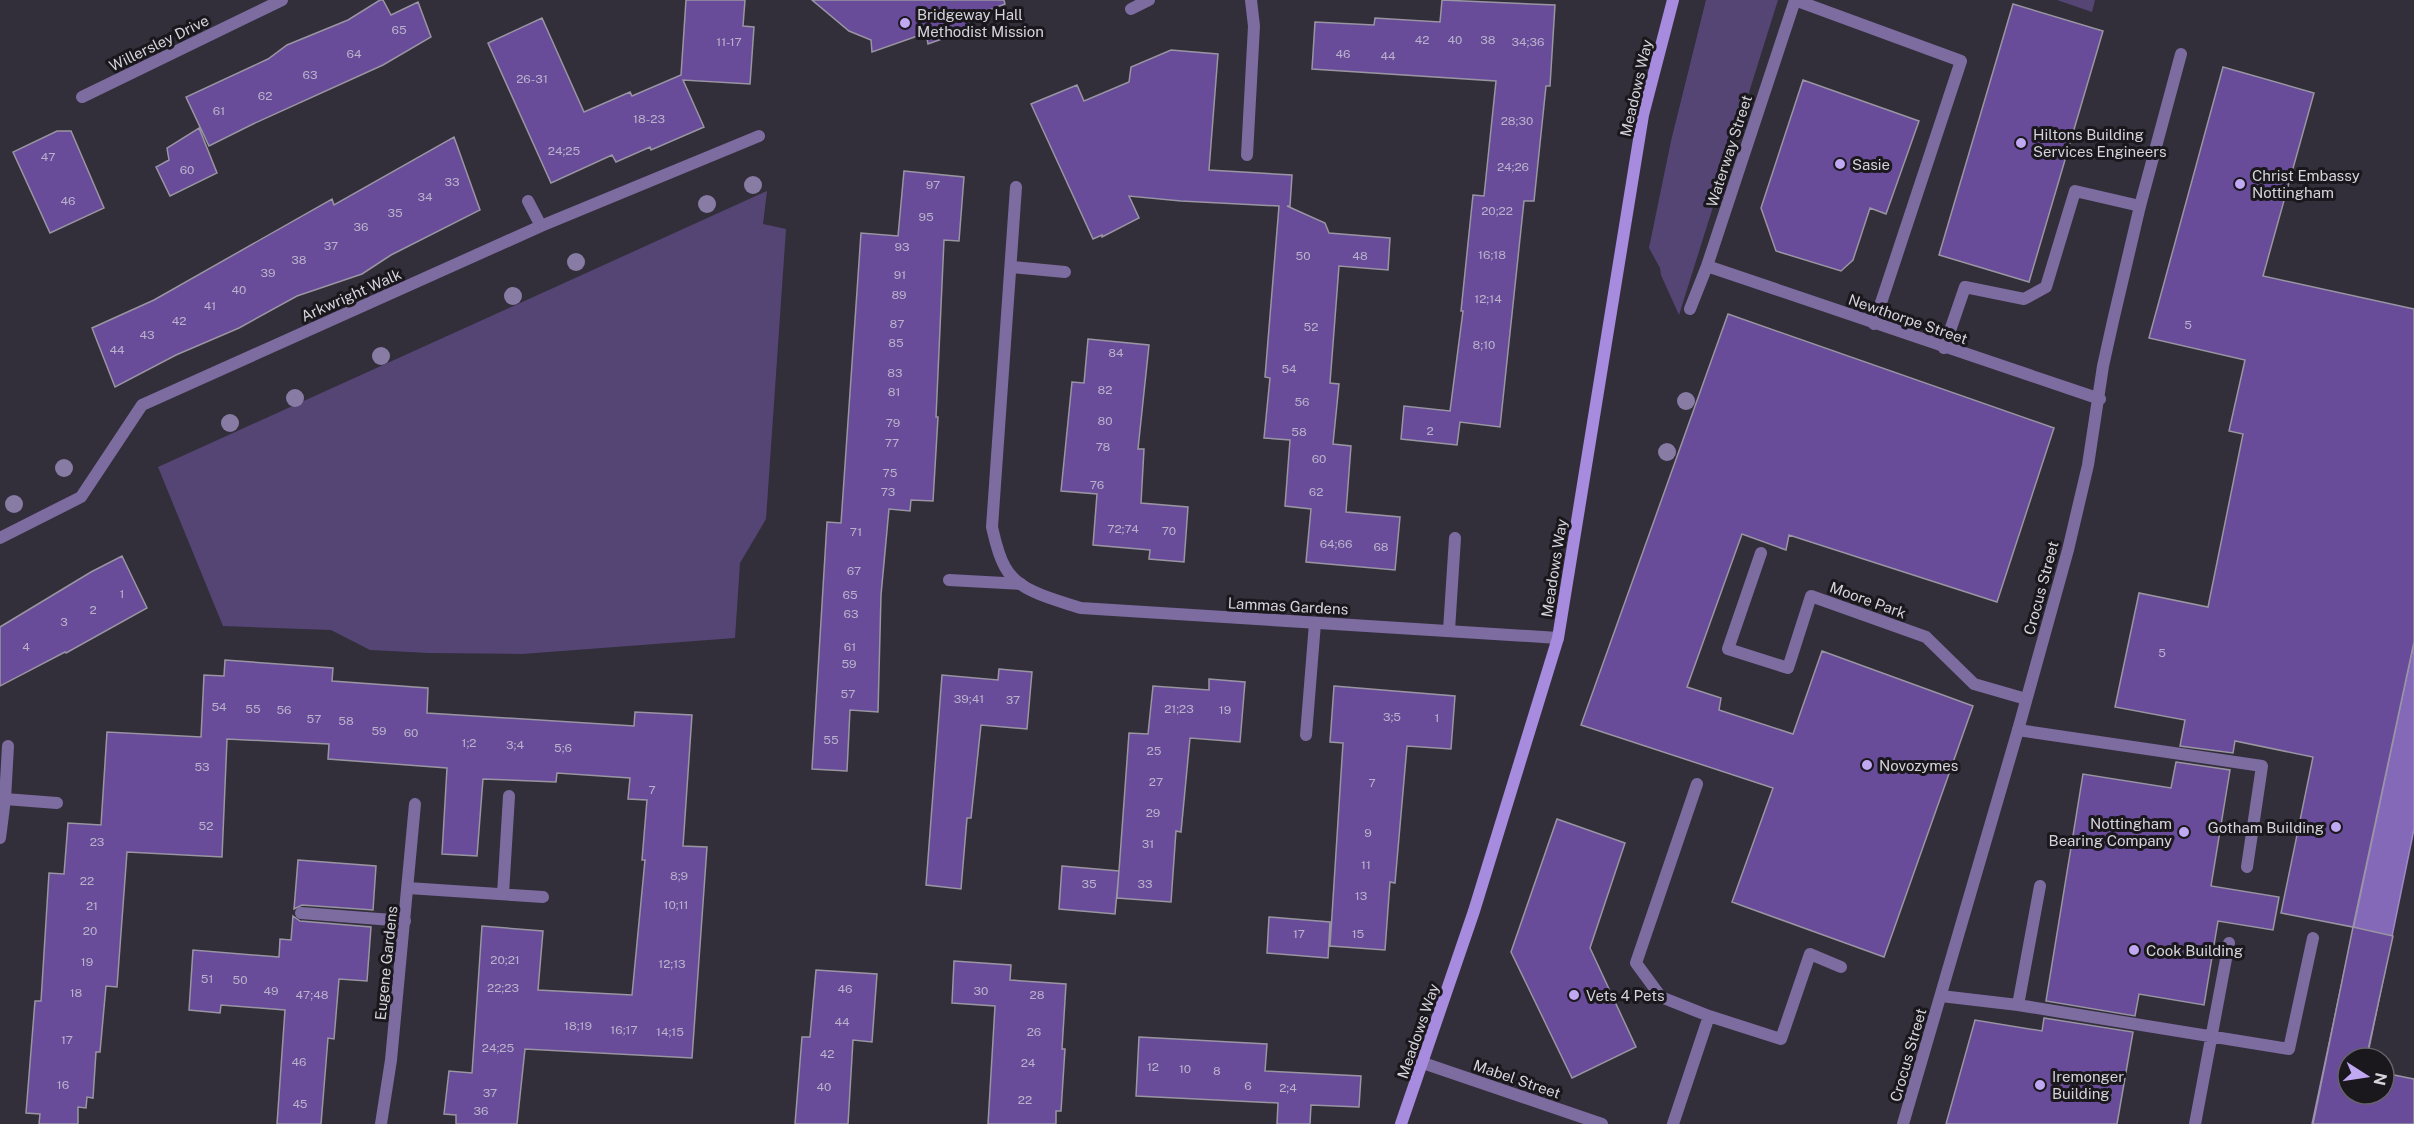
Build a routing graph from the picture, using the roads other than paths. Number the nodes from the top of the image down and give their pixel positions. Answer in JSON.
{"nodes":[{"id":1,"x":282,"y":0,"type":"edge"},
{"id":2,"x":1149,"y":0,"type":"edge"},
{"id":3,"x":1251,"y":0,"type":"edge"},
{"id":4,"x":1673,"y":0,"type":"edge"},
{"id":5,"x":1795,"y":0,"type":"edge"},
{"id":6,"x":1131,"y":9,"type":"dead end"},
{"id":7,"x":2181,"y":54,"type":"dead end"},
{"id":8,"x":82,"y":97,"type":"dead end"},
{"id":9,"x":759,"y":136,"type":"dead end"},
{"id":10,"x":1247,"y":155,"type":"dead end"},
{"id":11,"x":1016,"y":187,"type":"dead end"},
{"id":12,"x":528,"y":201,"type":"dead end"},
{"id":13,"x":2140,"y":206,"type":"junction"},
{"id":14,"x":541,"y":226,"type":"junction"},
{"id":15,"x":1707,"y":266,"type":"junction"},
{"id":16,"x":1011,"y":267,"type":"junction"},
{"id":17,"x":1065,"y":272,"type":"dead end"},
{"id":18,"x":1690,"y":309,"type":"dead end"},
{"id":19,"x":1874,"y":324,"type":"junction"},
{"id":20,"x":1944,"y":348,"type":"junction"},
{"id":21,"x":2100,"y":399,"type":"junction"},
{"id":22,"x":0,"y":538,"type":"edge"},
{"id":23,"x":1455,"y":538,"type":"dead end"},
{"id":24,"x":1761,"y":553,"type":"dead end"},
{"id":25,"x":948,"y":580,"type":"dead end"},
{"id":26,"x":1021,"y":584,"type":"junction"},
{"id":27,"x":1315,"y":623,"type":"junction"},
{"id":28,"x":1449,"y":630,"type":"junction"},
{"id":29,"x":1558,"y":638,"type":"junction"},
{"id":30,"x":2026,"y":699,"type":"junction"},
{"id":31,"x":2018,"y":730,"type":"junction"},
{"id":32,"x":1306,"y":735,"type":"dead end"},
{"id":33,"x":8,"y":746,"type":"dead end"},
{"id":34,"x":1697,"y":784,"type":"dead end"},
{"id":35,"x":509,"y":796,"type":"dead end"},
{"id":36,"x":5,"y":799,"type":"junction"},
{"id":37,"x":57,"y":803,"type":"dead end"},
{"id":38,"x":415,"y":804,"type":"dead end"},
{"id":39,"x":0,"y":838,"type":"edge"},
{"id":40,"x":2247,"y":867,"type":"dead end"},
{"id":41,"x":2040,"y":886,"type":"dead end"},
{"id":42,"x":408,"y":888,"type":"junction"},
{"id":43,"x":503,"y":894,"type":"junction"},
{"id":44,"x":543,"y":897,"type":"dead end"},
{"id":45,"x":301,"y":912,"type":"dead end"},
{"id":46,"x":405,"y":921,"type":"junction"},
{"id":47,"x":2313,"y":938,"type":"dead end"},
{"id":48,"x":2229,"y":943,"type":"dead end"},
{"id":49,"x":1841,"y":967,"type":"dead end"},
{"id":50,"x":1941,"y":996,"type":"junction"},
{"id":51,"x":2018,"y":1005,"type":"junction"},
{"id":52,"x":1709,"y":1017,"type":"junction"},
{"id":53,"x":2211,"y":1036,"type":"junction"},
{"id":54,"x":1423,"y":1063,"type":"junction"},
{"id":55,"x":381,"y":1124,"type":"edge"},
{"id":56,"x":1401,"y":1124,"type":"edge"},
{"id":57,"x":1602,"y":1124,"type":"edge"},
{"id":58,"x":1672,"y":1124,"type":"edge"},
{"id":59,"x":1903,"y":1124,"type":"edge"},
{"id":60,"x":2194,"y":1124,"type":"edge"}],
"edges":[{"from":1,"to":8,"type":"street","name":"Willersley Drive"},
{"from":2,"to":6,"type":"street"},
{"from":3,"to":10,"type":"street"},
{"from":4,"to":29,"type":"street","name":"Meadows Way"},
{"from":5,"to":15,"type":"street","name":"Waterway Street"},
{"from":5,"to":19,"type":"street"},
{"from":7,"to":13,"type":"street","name":"Crocus Street"},
{"from":9,"to":14,"type":"street","name":"Arkwright Walk"},
{"from":11,"to":16,"type":"street","name":"Lammas Gardens"},
{"from":12,"to":14,"type":"street"},
{"from":13,"to":20,"type":"street"},
{"from":13,"to":21,"type":"street","name":"Crocus Street"},
{"from":14,"to":22,"type":"street","name":"Arkwright Walk"},
{"from":15,"to":18,"type":"street","name":"Waterway Street"},
{"from":15,"to":19,"type":"street","name":"Newthorpe Street"},
{"from":16,"to":17,"type":"street"},
{"from":16,"to":26,"type":"street","name":"Lammas Gardens"},
{"from":19,"to":20,"type":"street","name":"Newthorpe Street"},
{"from":20,"to":21,"type":"street","name":"Newthorpe Street"},
{"from":21,"to":30,"type":"street","name":"Crocus Street"},
{"from":23,"to":28,"type":"street"},
{"from":24,"to":30,"type":"street","name":"Moore Park"},
{"from":25,"to":26,"type":"street","name":"Lammas Gardens"},
{"from":26,"to":27,"type":"street","name":"Lammas Gardens"},
{"from":27,"to":28,"type":"street","name":"Lammas Gardens"},
{"from":27,"to":32,"type":"street"},
{"from":28,"to":29,"type":"street","name":"Lammas Gardens"},
{"from":29,"to":54,"type":"street","name":"Meadows Way"},
{"from":30,"to":31,"type":"street","name":"Crocus Street"},
{"from":31,"to":40,"type":"street"},
{"from":31,"to":50,"type":"street","name":"Crocus Street"},
{"from":33,"to":36,"type":"street"},
{"from":34,"to":52,"type":"street"},
{"from":35,"to":43,"type":"street"},
{"from":36,"to":37,"type":"street"},
{"from":36,"to":39,"type":"street"},
{"from":38,"to":42,"type":"street","name":"Eugene Gardens"},
{"from":41,"to":51,"type":"street"},
{"from":42,"to":43,"type":"street"},
{"from":42,"to":46,"type":"street","name":"Eugene Gardens"},
{"from":43,"to":44,"type":"street"},
{"from":45,"to":46,"type":"street"},
{"from":46,"to":55,"type":"street","name":"Eugene Gardens"},
{"from":47,"to":53,"type":"street"},
{"from":48,"to":53,"type":"street"},
{"from":49,"to":52,"type":"street"},
{"from":50,"to":51,"type":"street"},
{"from":50,"to":59,"type":"street","name":"Crocus Street"},
{"from":51,"to":53,"type":"street"},
{"from":52,"to":58,"type":"street"},
{"from":53,"to":60,"type":"street"},
{"from":54,"to":56,"type":"street","name":"Meadows Way"},
{"from":54,"to":57,"type":"street","name":"Mabel Street"}]}
